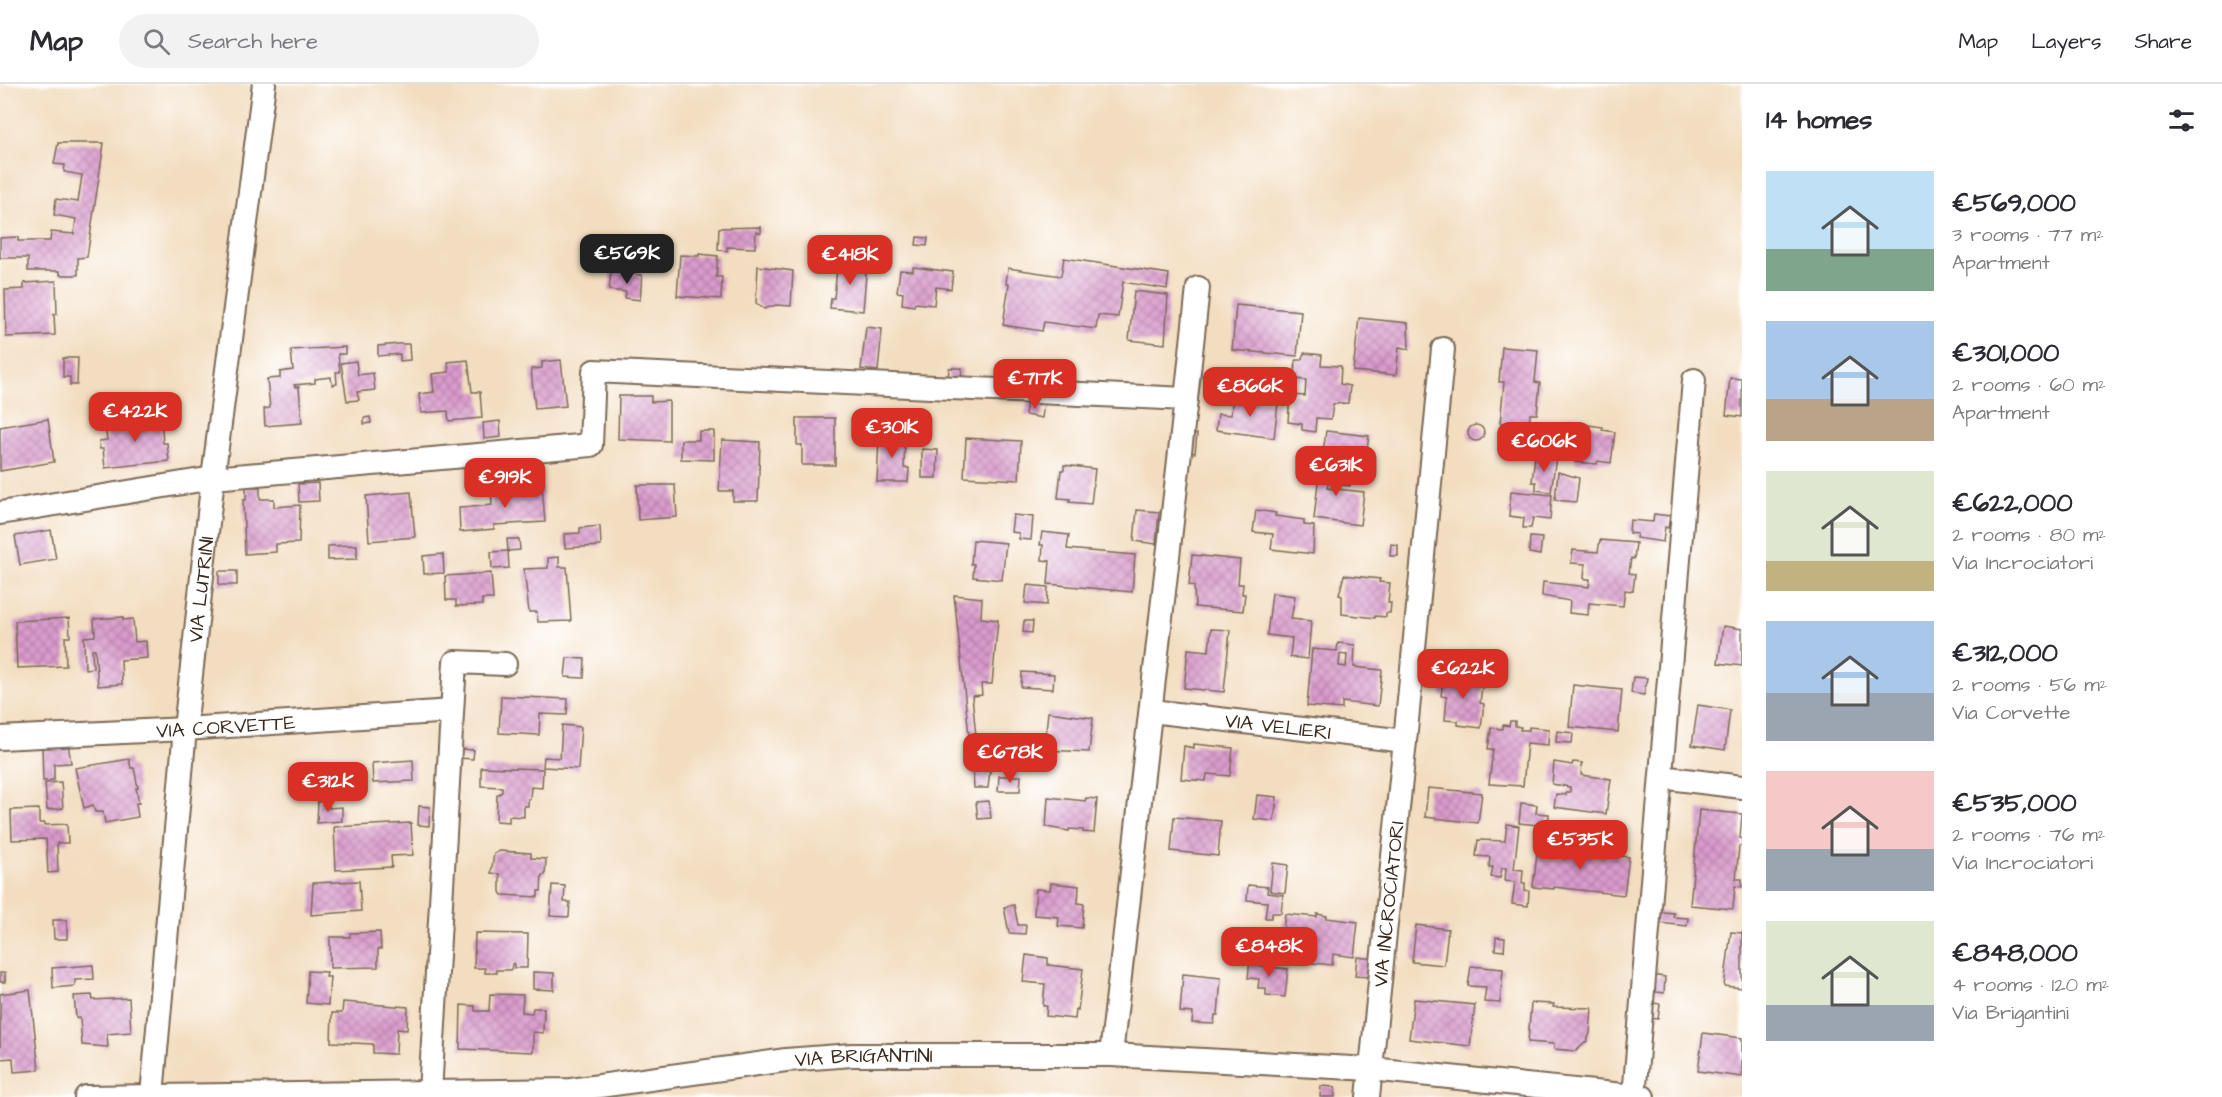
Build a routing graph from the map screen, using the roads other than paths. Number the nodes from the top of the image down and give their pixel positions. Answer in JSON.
{"nodes":[{"id":1,"x":264,"y":84,"type":"edge"},
{"id":2,"x":1198,"y":288,"type":"dead end"},
{"id":3,"x":1443,"y":349,"type":"dead end"},
{"id":4,"x":1694,"y":380,"type":"dead end"},
{"id":5,"x":1186,"y":399,"type":"junction"},
{"id":6,"x":213,"y":478,"type":"junction"},
{"id":7,"x":0,"y":513,"type":"edge"},
{"id":8,"x":505,"y":664,"type":"dead end"},
{"id":9,"x":452,"y":711,"type":"junction"},
{"id":10,"x":1151,"y":711,"type":"junction"},
{"id":11,"x":185,"y":729,"type":"junction"},
{"id":12,"x":0,"y":738,"type":"edge"},
{"id":13,"x":1406,"y":741,"type":"junction"},
{"id":14,"x":1660,"y":777,"type":"junction"},
{"id":15,"x":1742,"y":787,"type":"edge"},
{"id":16,"x":1111,"y":1055,"type":"junction"},
{"id":17,"x":1371,"y":1069,"type":"junction"},
{"id":18,"x":430,"y":1093,"type":"junction"},
{"id":19,"x":152,"y":1095,"type":"junction"},
{"id":20,"x":86,"y":1097,"type":"edge"},
{"id":21,"x":1368,"y":1097,"type":"edge"},
{"id":22,"x":1637,"y":1097,"type":"edge"}],
"edges":[{"from":1,"to":6,"type":"street","name":"VIA LUTRINI"},
{"from":2,"to":5,"type":"street"},
{"from":3,"to":13,"type":"street","name":"VIA INCROCIATORI"},
{"from":4,"to":14,"type":"street"},
{"from":5,"to":6,"type":"street"},
{"from":5,"to":10,"type":"street"},
{"from":6,"to":7,"type":"street"},
{"from":6,"to":11,"type":"street","name":"VIA LUTRINI"},
{"from":8,"to":9,"type":"street"},
{"from":9,"to":11,"type":"street","name":"VIA CORVETTE"},
{"from":9,"to":18,"type":"street"},
{"from":10,"to":13,"type":"street","name":"VIA VELIERI"},
{"from":10,"to":16,"type":"street"},
{"from":11,"to":12,"type":"street","name":"VIA CORVETTE"},
{"from":11,"to":19,"type":"street","name":"VIA LUTRINI"},
{"from":13,"to":17,"type":"street","name":"VIA INCROCIATORI"},
{"from":14,"to":15,"type":"street"},
{"from":14,"to":22,"type":"street"},
{"from":16,"to":17,"type":"street","name":"VIA BRIGANTINI"},
{"from":16,"to":18,"type":"street","name":"VIA BRIGANTINI"},
{"from":17,"to":21,"type":"street","name":"VIA INCROCIATORI"},
{"from":17,"to":22,"type":"street","name":"VIA BRIGANTINI"},
{"from":18,"to":19,"type":"street","name":"VIA BRIGANTINI"},
{"from":19,"to":20,"type":"street","name":"VIA BRIGANTINI"}]}
